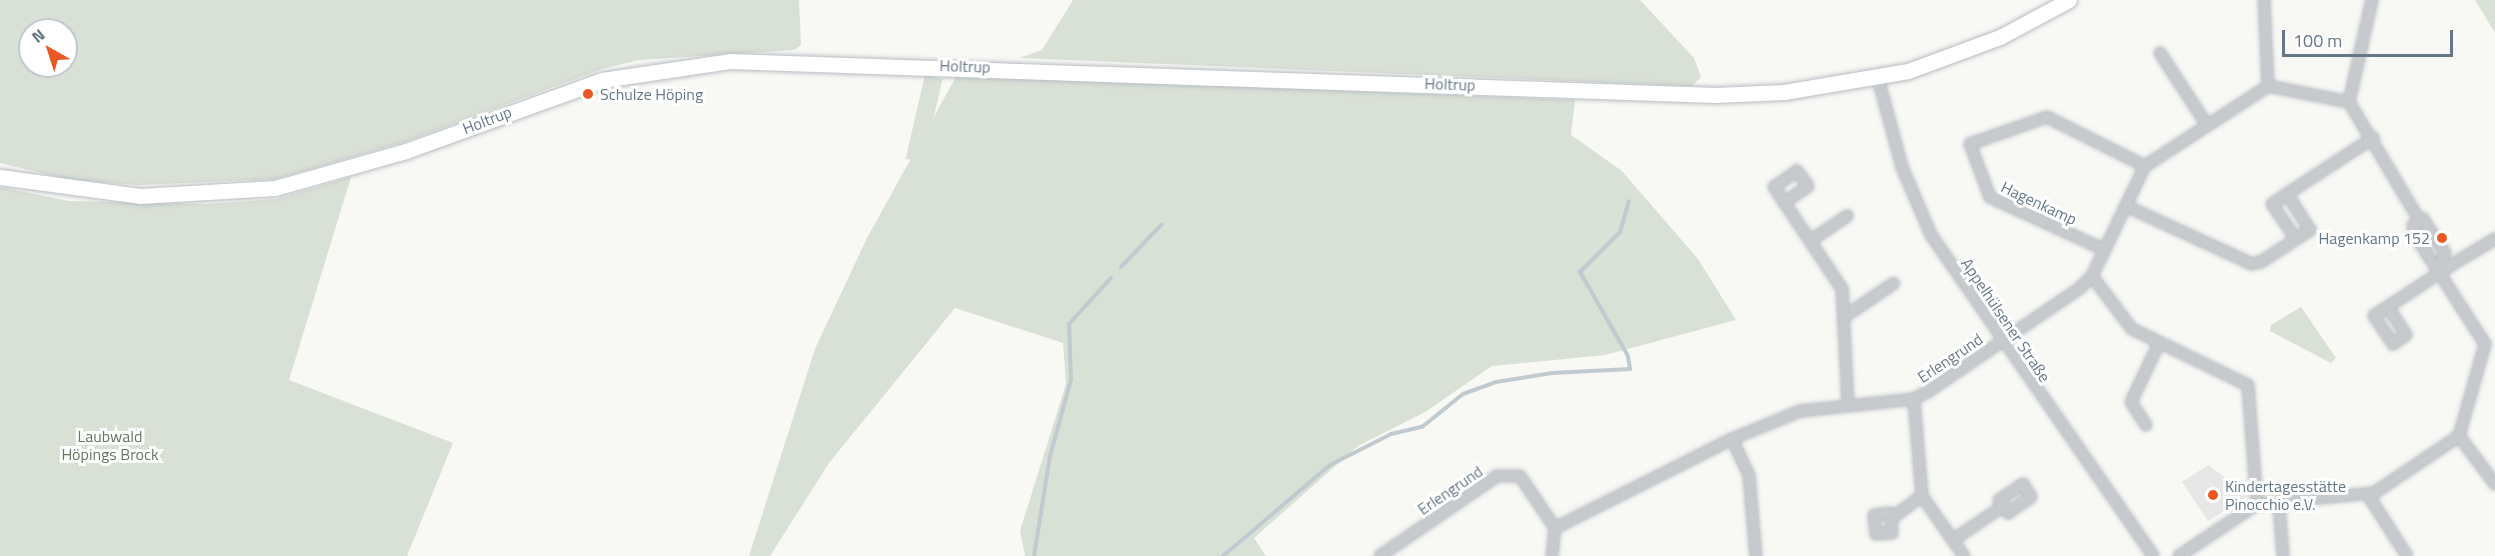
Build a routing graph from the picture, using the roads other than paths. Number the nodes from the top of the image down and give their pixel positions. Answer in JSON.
{"nodes":[{"id":1,"x":2069,"y":0,"type":"edge"},
{"id":2,"x":2264,"y":0,"type":"edge"},
{"id":3,"x":2372,"y":0,"type":"edge"},
{"id":4,"x":2160,"y":53,"type":"dead end"},
{"id":5,"x":1878,"y":78,"type":"junction"},
{"id":6,"x":2268,"y":86,"type":"junction"},
{"id":7,"x":2349,"y":102,"type":"junction"},
{"id":8,"x":2207,"y":125,"type":"junction"},
{"id":9,"x":2373,"y":138,"type":"junction"},
{"id":10,"x":2145,"y":166,"type":"junction"},
{"id":11,"x":0,"y":177,"type":"edge"},
{"id":12,"x":2287,"y":194,"type":"junction"},
{"id":13,"x":1784,"y":202,"type":"dead end"},
{"id":14,"x":2126,"y":206,"type":"junction"},
{"id":15,"x":1847,"y":216,"type":"dead end"},
{"id":16,"x":2420,"y":221,"type":"junction"},
{"id":17,"x":2296,"y":239,"type":"junction"},
{"id":18,"x":2495,"y":239,"type":"edge"},
{"id":19,"x":1810,"y":241,"type":"junction"},
{"id":20,"x":2105,"y":250,"type":"junction"},
{"id":21,"x":2440,"y":269,"type":"junction"},
{"id":22,"x":2092,"y":276,"type":"junction"},
{"id":23,"x":1894,"y":283,"type":"dead end"},
{"id":24,"x":2388,"y":307,"type":"dead end"},
{"id":25,"x":1844,"y":317,"type":"junction"},
{"id":26,"x":2002,"y":341,"type":"junction"},
{"id":27,"x":2159,"y":343,"type":"junction"},
{"id":28,"x":2490,"y":345,"type":"edge"},
{"id":29,"x":1914,"y":399,"type":"junction"},
{"id":30,"x":1848,"y":402,"type":"junction"},
{"id":31,"x":2146,"y":425,"type":"dead end"},
{"id":32,"x":2459,"y":435,"type":"junction"},
{"id":33,"x":1732,"y":439,"type":"junction"},
{"id":34,"x":2495,"y":484,"type":"edge"},
{"id":35,"x":2368,"y":495,"type":"junction"},
{"id":36,"x":1922,"y":496,"type":"junction"},
{"id":37,"x":2279,"y":503,"type":"junction"},
{"id":38,"x":2257,"y":504,"type":"junction"},
{"id":39,"x":2003,"y":506,"type":"dead end"},
{"id":40,"x":1891,"y":519,"type":"dead end"},
{"id":41,"x":1555,"y":528,"type":"junction"},
{"id":42,"x":1953,"y":540,"type":"junction"},
{"id":43,"x":1380,"y":556,"type":"edge"},
{"id":44,"x":1552,"y":556,"type":"edge"},
{"id":45,"x":1756,"y":556,"type":"edge"},
{"id":46,"x":1964,"y":556,"type":"edge"},
{"id":47,"x":2154,"y":556,"type":"edge"},
{"id":48,"x":2179,"y":556,"type":"edge"},
{"id":49,"x":2283,"y":556,"type":"edge"},
{"id":50,"x":2407,"y":556,"type":"edge"}],
"edges":[{"from":1,"to":5,"type":"main road","name":"Holtrup"},
{"from":2,"to":6,"type":"street"},
{"from":3,"to":7,"type":"street"},
{"from":4,"to":8,"type":"street"},
{"from":5,"to":11,"type":"main road","name":"Holtrup"},
{"from":5,"to":26,"type":"street","name":"Appelhülsener Straße"},
{"from":6,"to":7,"type":"street"},
{"from":6,"to":8,"type":"street"},
{"from":7,"to":9,"type":"street"},
{"from":8,"to":10,"type":"street"},
{"from":9,"to":12,"type":"street"},
{"from":9,"to":16,"type":"street"},
{"from":10,"to":14,"type":"street"},
{"from":10,"to":20,"type":"street","name":"Hagenkamp"},
{"from":12,"to":17,"type":"street"},
{"from":12,"to":17,"type":"street"},
{"from":13,"to":19,"type":"street"},
{"from":14,"to":17,"type":"street"},
{"from":14,"to":20,"type":"street"},
{"from":15,"to":19,"type":"street"},
{"from":16,"to":21,"type":"street"},
{"from":16,"to":21,"type":"street"},
{"from":18,"to":21,"type":"street"},
{"from":19,"to":25,"type":"street"},
{"from":20,"to":22,"type":"street"},
{"from":21,"to":24,"type":"street"},
{"from":21,"to":28,"type":"street"},
{"from":22,"to":26,"type":"street"},
{"from":22,"to":27,"type":"street"},
{"from":23,"to":25,"type":"street"},
{"from":25,"to":30,"type":"street"},
{"from":26,"to":29,"type":"street","name":"Erlengrund"},
{"from":26,"to":47,"type":"street","name":"Appelhülsener Straße"},
{"from":27,"to":31,"type":"street"},
{"from":27,"to":38,"type":"street"},
{"from":28,"to":32,"type":"street"},
{"from":29,"to":30,"type":"street","name":"Erlengrund"},
{"from":29,"to":36,"type":"street","name":"Erlengrund"},
{"from":30,"to":33,"type":"street","name":"Erlengrund"},
{"from":32,"to":34,"type":"street"},
{"from":32,"to":35,"type":"street"},
{"from":33,"to":41,"type":"street","name":"Erlengrund"},
{"from":33,"to":45,"type":"street"},
{"from":35,"to":37,"type":"street"},
{"from":35,"to":50,"type":"street"},
{"from":36,"to":40,"type":"street"},
{"from":36,"to":42,"type":"street"},
{"from":37,"to":38,"type":"street"},
{"from":37,"to":49,"type":"street"},
{"from":38,"to":48,"type":"street"},
{"from":39,"to":42,"type":"street"},
{"from":41,"to":43,"type":"street","name":"Erlengrund"},
{"from":41,"to":44,"type":"street"},
{"from":42,"to":46,"type":"street"}]}
